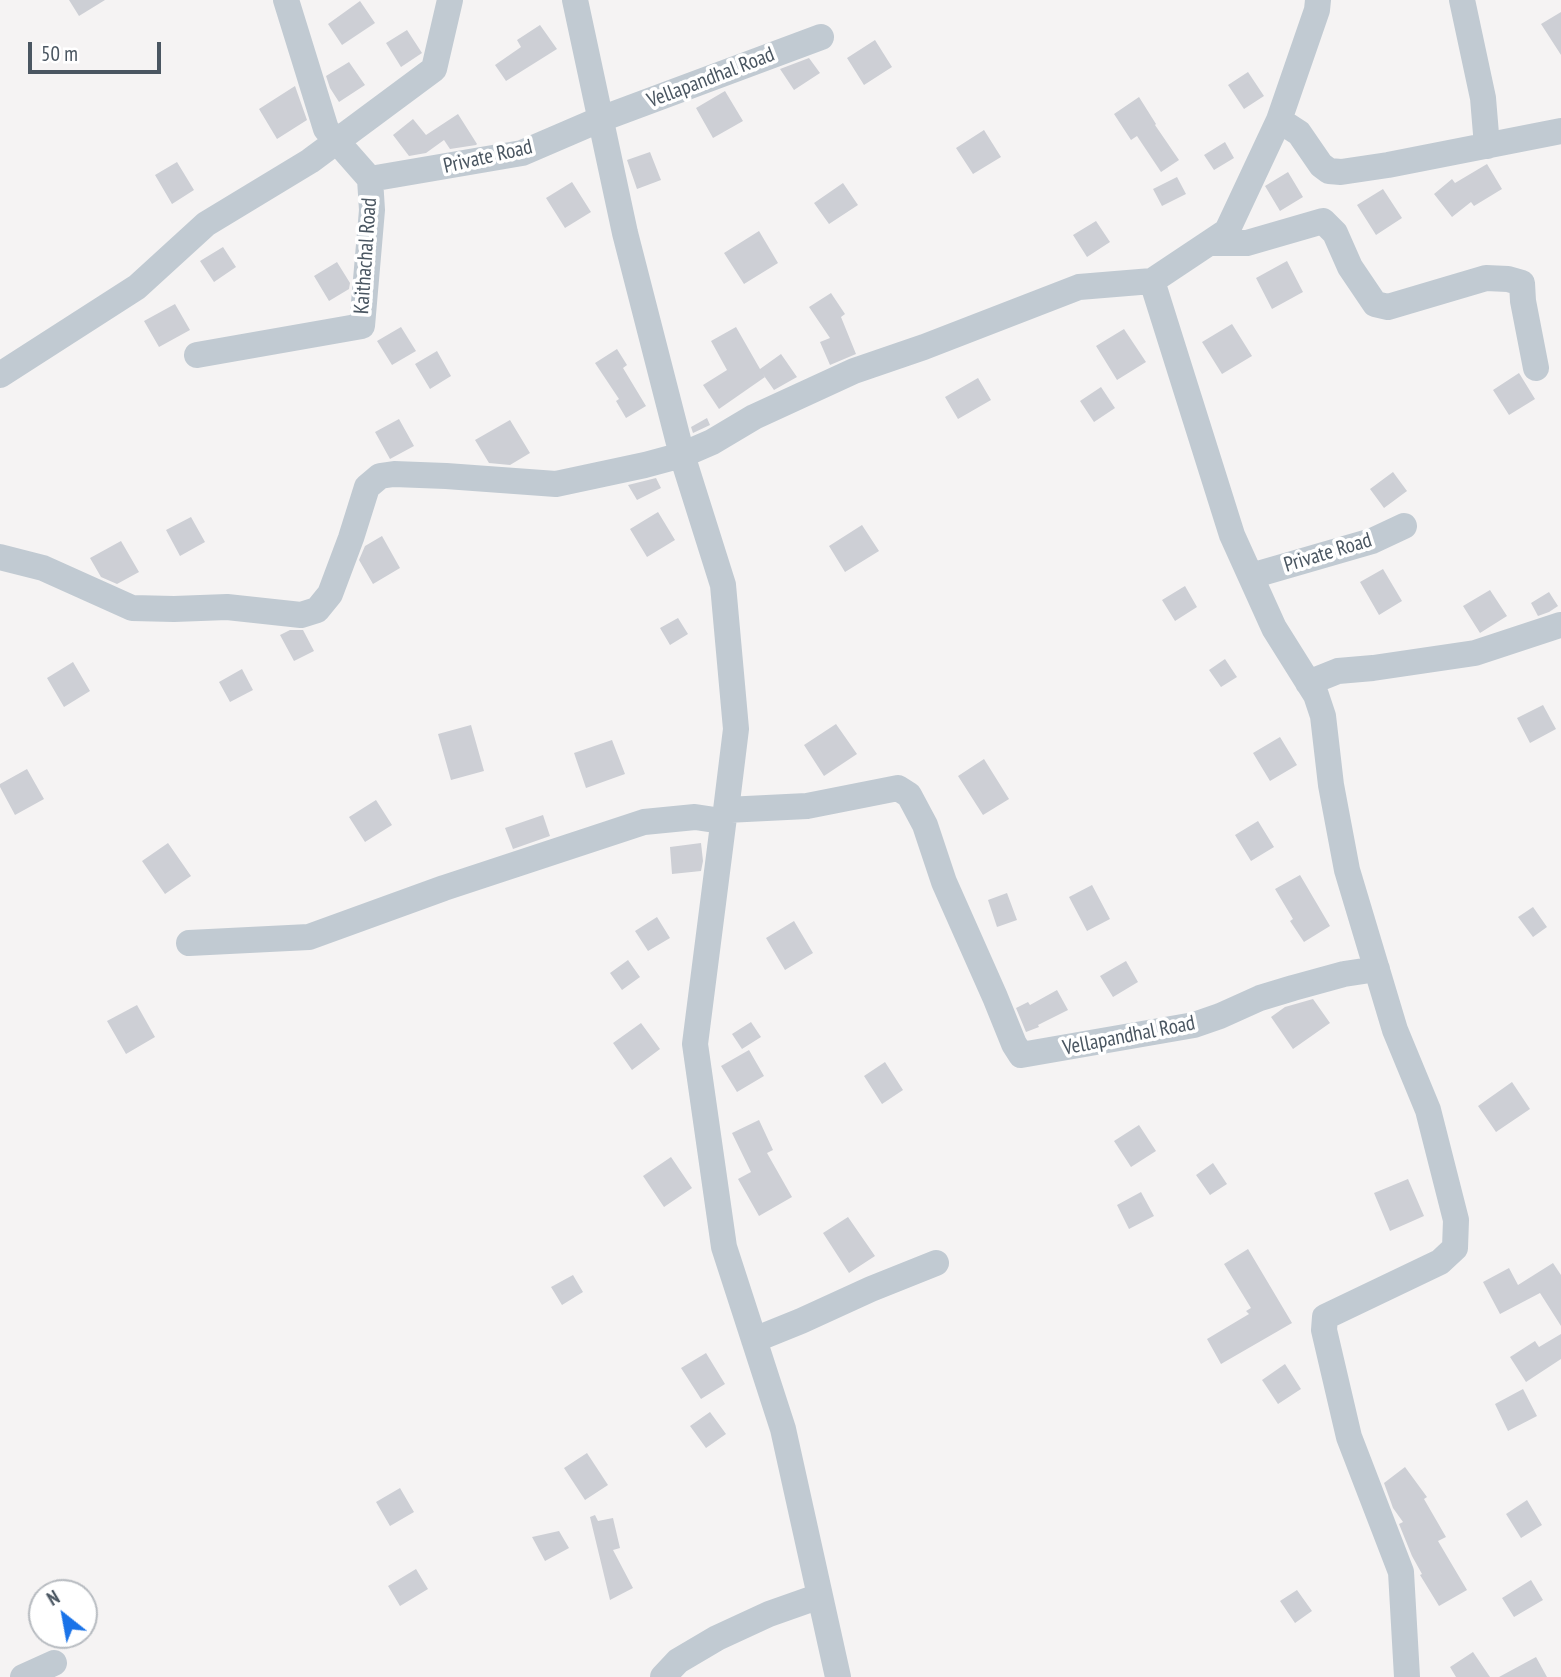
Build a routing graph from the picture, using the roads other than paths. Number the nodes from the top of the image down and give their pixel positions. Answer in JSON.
{"nodes":[{"id":1,"x":286,"y":0,"type":"edge"},
{"id":2,"x":450,"y":0,"type":"edge"},
{"id":3,"x":575,"y":0,"type":"edge"},
{"id":4,"x":1318,"y":0,"type":"edge"},
{"id":5,"x":1462,"y":0,"type":"edge"},
{"id":6,"x":821,"y":37,"type":"dead end"},
{"id":7,"x":601,"y":119,"type":"junction"},
{"id":8,"x":1279,"y":120,"type":"junction"},
{"id":9,"x":1561,"y":131,"type":"edge"},
{"id":10,"x":337,"y":141,"type":"junction"},
{"id":11,"x":1487,"y":146,"type":"junction"},
{"id":12,"x":370,"y":179,"type":"junction"},
{"id":13,"x":1209,"y":243,"type":"junction"},
{"id":14,"x":1152,"y":281,"type":"junction"},
{"id":15,"x":197,"y":355,"type":"dead end"},
{"id":16,"x":1536,"y":368,"type":"dead end"},
{"id":17,"x":0,"y":375,"type":"edge"},
{"id":18,"x":681,"y":455,"type":"junction"},
{"id":19,"x":1404,"y":526,"type":"dead end"},
{"id":20,"x":0,"y":557,"type":"edge"},
{"id":21,"x":1251,"y":576,"type":"junction"},
{"id":22,"x":1560,"y":625,"type":"edge"},
{"id":23,"x":1308,"y":683,"type":"junction"},
{"id":24,"x":725,"y":814,"type":"junction"},
{"id":25,"x":189,"y":943,"type":"dead end"},
{"id":26,"x":1377,"y":969,"type":"junction"},
{"id":27,"x":936,"y":1263,"type":"dead end"},
{"id":28,"x":754,"y":1340,"type":"junction"},
{"id":29,"x":820,"y":1596,"type":"junction"},
{"id":30,"x":54,"y":1663,"type":"dead end"},
{"id":31,"x":23,"y":1677,"type":"edge"},
{"id":32,"x":663,"y":1677,"type":"edge"},
{"id":33,"x":838,"y":1677,"type":"edge"},
{"id":34,"x":1407,"y":1677,"type":"edge"}],
"edges":[{"from":1,"to":10,"type":"street","name":"Kaithachal Road"},
{"from":2,"to":10,"type":"street"},
{"from":3,"to":7,"type":"street"},
{"from":4,"to":8,"type":"street"},
{"from":5,"to":11,"type":"street"},
{"from":6,"to":7,"type":"street","name":"Vellapandhal Road"},
{"from":7,"to":12,"type":"street","name":"Private Road"},
{"from":7,"to":18,"type":"street"},
{"from":8,"to":11,"type":"street"},
{"from":8,"to":13,"type":"street"},
{"from":9,"to":11,"type":"street"},
{"from":10,"to":12,"type":"street","name":"Kaithachal Road"},
{"from":10,"to":17,"type":"street"},
{"from":12,"to":15,"type":"street","name":"Kaithachal Road"},
{"from":13,"to":14,"type":"street"},
{"from":13,"to":16,"type":"street"},
{"from":14,"to":18,"type":"street"},
{"from":14,"to":21,"type":"street"},
{"from":18,"to":20,"type":"street"},
{"from":18,"to":24,"type":"street"},
{"from":19,"to":21,"type":"street","name":"Private Road"},
{"from":21,"to":23,"type":"street"},
{"from":22,"to":23,"type":"street"},
{"from":23,"to":26,"type":"street"},
{"from":24,"to":25,"type":"street"},
{"from":24,"to":26,"type":"street","name":"Vellapandhal Road"},
{"from":24,"to":28,"type":"street"},
{"from":26,"to":34,"type":"street"},
{"from":27,"to":28,"type":"street"},
{"from":28,"to":29,"type":"street"},
{"from":29,"to":32,"type":"street"},
{"from":29,"to":33,"type":"street"},
{"from":30,"to":31,"type":"street"}]}
